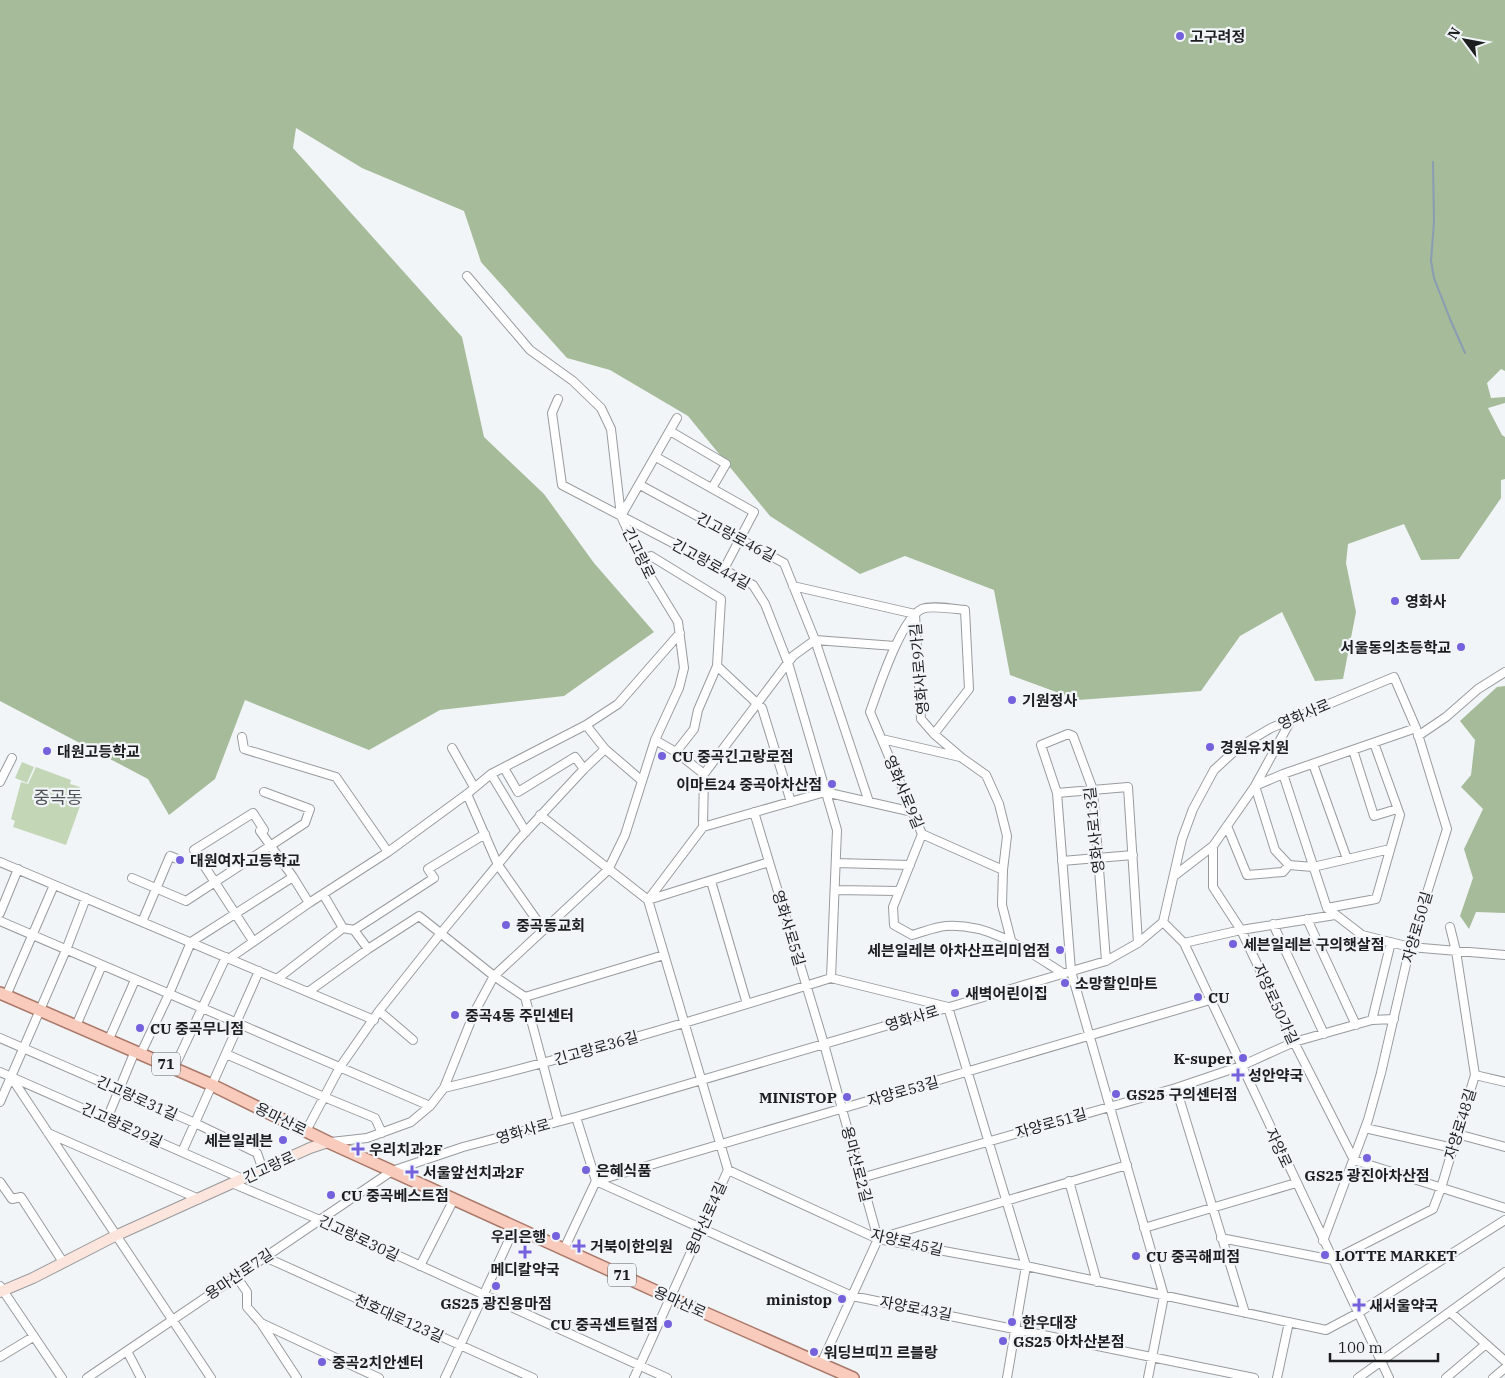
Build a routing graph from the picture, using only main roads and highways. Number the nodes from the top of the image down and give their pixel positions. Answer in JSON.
{"nodes":[{"id":1,"x":3,"y":994,"type":"edge"},
{"id":2,"x":328,"y":1142,"type":"junction"},
{"id":3,"x":1,"y":1290,"type":"edge"},
{"id":4,"x":853,"y":1378,"type":"edge"}],
"edges":[{"from":1,"to":2,"type":"main road","name":"용마산로","number":"71"},
{"from":2,"to":3,"type":"main road","name":"긴고랑로"},
{"from":2,"to":4,"type":"main road","name":"용마산로","number":"71"}]}
